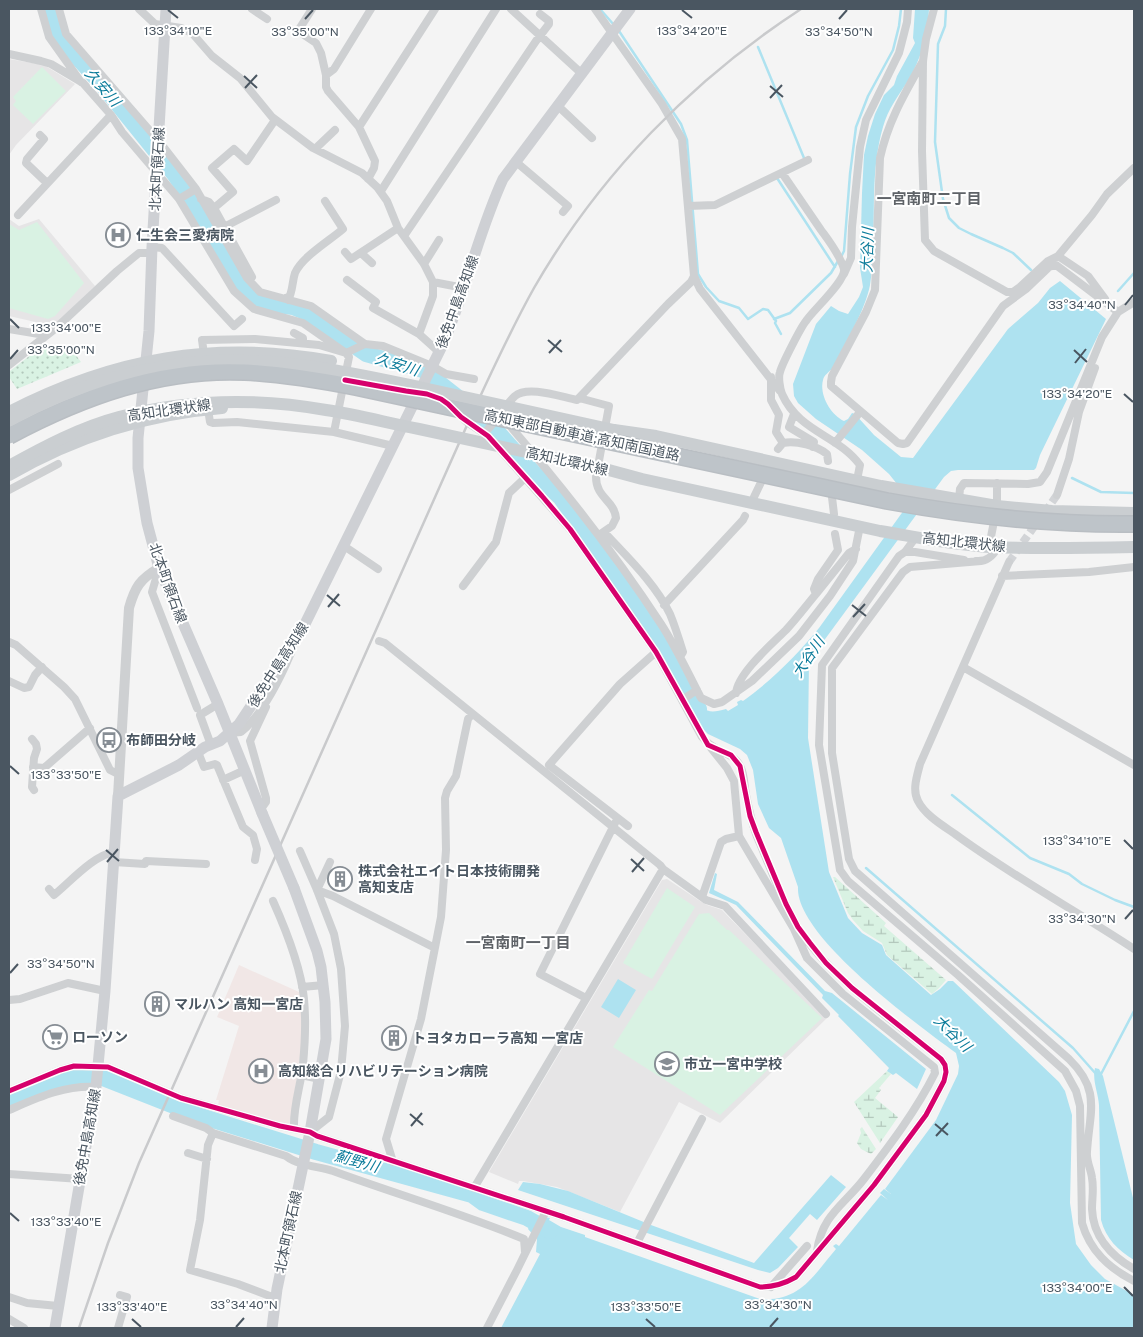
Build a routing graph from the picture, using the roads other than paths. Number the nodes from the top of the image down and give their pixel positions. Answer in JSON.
{"nodes":[{"id":1,"x":41,"y":9,"type":"edge"},
{"id":2,"x":58,"y":9,"type":"edge"},
{"id":3,"x":140,"y":9,"type":"edge"},
{"id":4,"x":166,"y":9,"type":"edge"},
{"id":5,"x":252,"y":9,"type":"edge"},
{"id":6,"x":312,"y":9,"type":"edge"},
{"id":7,"x":371,"y":9,"type":"edge"},
{"id":8,"x":435,"y":9,"type":"edge"},
{"id":9,"x":496,"y":9,"type":"edge"},
{"id":10,"x":511,"y":9,"type":"edge"},
{"id":11,"x":595,"y":9,"type":"edge"},
{"id":12,"x":630,"y":9,"type":"edge"},
{"id":13,"x":908,"y":9,"type":"edge"},
{"id":14,"x":934,"y":9,"type":"edge"},
{"id":15,"x":540,"y":14,"type":"dead end"},
{"id":16,"x":267,"y":20,"type":"dead end"},
{"id":17,"x":165,"y":26,"type":"junction"},
{"id":18,"x":615,"y":29,"type":"junction"},
{"id":19,"x":540,"y":35,"type":"junction"},
{"id":20,"x":9,"y":54,"type":"edge"},
{"id":21,"x":923,"y":60,"type":"junction"},
{"id":22,"x":582,"y":73,"type":"junction"},
{"id":23,"x":326,"y":75,"type":"junction"},
{"id":24,"x":913,"y":79,"type":"junction"},
{"id":25,"x":924,"y":79,"type":"junction"},
{"id":26,"x":82,"y":83,"type":"junction"},
{"id":27,"x":557,"y":105,"type":"junction"},
{"id":28,"x":111,"y":115,"type":"junction"},
{"id":29,"x":276,"y":120,"type":"junction"},
{"id":30,"x":359,"y":127,"type":"junction"},
{"id":31,"x":335,"y":130,"type":"dead end"},
{"id":32,"x":40,"y":135,"type":"dead end"},
{"id":33,"x":592,"y":138,"type":"dead end"},
{"id":34,"x":158,"y":140,"type":"junction"},
{"id":35,"x":315,"y":149,"type":"junction"},
{"id":36,"x":808,"y":160,"type":"dead end"},
{"id":37,"x":515,"y":161,"type":"junction"},
{"id":38,"x":1134,"y":168,"type":"edge"},
{"id":39,"x":157,"y":169,"type":"junction"},
{"id":40,"x":782,"y":173,"type":"junction"},
{"id":41,"x":368,"y":179,"type":"junction"},
{"id":42,"x":47,"y":183,"type":"junction"},
{"id":43,"x":196,"y":189,"type":"junction"},
{"id":44,"x":381,"y":190,"type":"junction"},
{"id":45,"x":179,"y":199,"type":"junction"},
{"id":46,"x":202,"y":199,"type":"junction"},
{"id":47,"x":276,"y":200,"type":"dead end"},
{"id":48,"x":325,"y":201,"type":"dead end"},
{"id":49,"x":688,"y":206,"type":"junction"},
{"id":50,"x":214,"y":208,"type":"junction"},
{"id":51,"x":564,"y":212,"type":"dead end"},
{"id":52,"x":18,"y":215,"type":"dead end"},
{"id":53,"x":224,"y":227,"type":"junction"},
{"id":54,"x":398,"y":228,"type":"junction"},
{"id":55,"x":404,"y":236,"type":"junction"},
{"id":56,"x":439,"y":240,"type":"dead end"},
{"id":57,"x":152,"y":250,"type":"junction"},
{"id":58,"x":346,"y":252,"type":"dead end"},
{"id":59,"x":361,"y":253,"type":"junction"},
{"id":60,"x":1058,"y":256,"type":"junction"},
{"id":61,"x":372,"y":263,"type":"dead end"},
{"id":62,"x":424,"y":264,"type":"junction"},
{"id":63,"x":844,"y":271,"type":"junction"},
{"id":64,"x":694,"y":276,"type":"junction"},
{"id":65,"x":347,"y":280,"type":"dead end"},
{"id":66,"x":434,"y":282,"type":"junction"},
{"id":67,"x":464,"y":288,"type":"junction"},
{"id":68,"x":288,"y":300,"type":"junction"},
{"id":69,"x":1134,"y":302,"type":"edge"},
{"id":70,"x":1110,"y":306,"type":"junction"},
{"id":71,"x":1118,"y":312,"type":"junction"},
{"id":72,"x":242,"y":320,"type":"dead end"},
{"id":73,"x":234,"y":326,"type":"junction"},
{"id":74,"x":9,"y":329,"type":"edge"},
{"id":75,"x":294,"y":333,"type":"dead end"},
{"id":76,"x":420,"y":334,"type":"junction"},
{"id":77,"x":46,"y":336,"type":"junction"},
{"id":78,"x":1102,"y":337,"type":"junction"},
{"id":79,"x":248,"y":339,"type":"junction"},
{"id":80,"x":303,"y":343,"type":"junction"},
{"id":81,"x":363,"y":345,"type":"junction"},
{"id":82,"x":347,"y":352,"type":"junction"},
{"id":83,"x":439,"y":352,"type":"junction"},
{"id":84,"x":204,"y":354,"type":"junction"},
{"id":85,"x":145,"y":361,"type":"junction"},
{"id":86,"x":9,"y":366,"type":"edge"},
{"id":87,"x":429,"y":371,"type":"junction"},
{"id":88,"x":770,"y":377,"type":"junction"},
{"id":89,"x":474,"y":379,"type":"dead end"},
{"id":90,"x":345,"y":380,"type":"junction"},
{"id":91,"x":781,"y":392,"type":"junction"},
{"id":92,"x":418,"y":393,"type":"junction"},
{"id":93,"x":579,"y":398,"type":"junction"},
{"id":94,"x":208,"y":409,"type":"junction"},
{"id":95,"x":9,"y":412,"type":"edge"},
{"id":96,"x":860,"y":412,"type":"junction"},
{"id":97,"x":794,"y":414,"type":"junction"},
{"id":98,"x":499,"y":418,"type":"junction"},
{"id":99,"x":9,"y":421,"type":"edge"},
{"id":100,"x":140,"y":421,"type":"junction"},
{"id":101,"x":615,"y":426,"type":"junction"},
{"id":102,"x":486,"y":431,"type":"junction"},
{"id":103,"x":334,"y":432,"type":"junction"},
{"id":104,"x":9,"y":436,"type":"edge"},
{"id":105,"x":835,"y":443,"type":"junction"},
{"id":106,"x":393,"y":446,"type":"junction"},
{"id":107,"x":813,"y":447,"type":"junction"},
{"id":108,"x":828,"y":461,"type":"dead end"},
{"id":109,"x":58,"y":464,"type":"dead end"},
{"id":110,"x":9,"y":466,"type":"edge"},
{"id":111,"x":769,"y":467,"type":"dead end"},
{"id":112,"x":604,"y":472,"type":"junction"},
{"id":113,"x":9,"y":475,"type":"edge"},
{"id":114,"x":525,"y":478,"type":"junction"},
{"id":115,"x":857,"y":480,"type":"junction"},
{"id":116,"x":830,"y":482,"type":"dead end"},
{"id":117,"x":998,"y":483,"type":"junction"},
{"id":118,"x":9,"y":490,"type":"edge"},
{"id":119,"x":1057,"y":495,"type":"tunnel mouth"},
{"id":120,"x":754,"y":497,"type":"dead end"},
{"id":121,"x":959,"y":499,"type":"junction"},
{"id":122,"x":996,"y":506,"type":"junction"},
{"id":123,"x":1134,"y":513,"type":"edge"},
{"id":124,"x":834,"y":514,"type":"dead end"},
{"id":125,"x":745,"y":516,"type":"dead end"},
{"id":126,"x":1134,"y":524,"type":"edge"},
{"id":127,"x":860,"y":526,"type":"junction"},
{"id":128,"x":601,"y":533,"type":"junction"},
{"id":129,"x":835,"y":534,"type":"dead end"},
{"id":130,"x":914,"y":536,"type":"junction"},
{"id":131,"x":344,"y":546,"type":"junction"},
{"id":132,"x":993,"y":547,"type":"junction"},
{"id":133,"x":1134,"y":547,"type":"edge"},
{"id":134,"x":856,"y":549,"type":"junction"},
{"id":135,"x":905,"y":552,"type":"junction"},
{"id":136,"x":981,"y":562,"type":"junction"},
{"id":137,"x":1009,"y":562,"type":"tunnel mouth"},
{"id":138,"x":1134,"y":567,"type":"edge"},
{"id":139,"x":159,"y":568,"type":"junction"},
{"id":140,"x":378,"y":569,"type":"dead end"},
{"id":141,"x":1002,"y":576,"type":"junction"},
{"id":142,"x":464,"y":586,"type":"dead end"},
{"id":143,"x":816,"y":594,"type":"junction"},
{"id":144,"x":664,"y":605,"type":"junction"},
{"id":145,"x":300,"y":633,"type":"junction"},
{"id":146,"x":379,"y":641,"type":"dead end"},
{"id":147,"x":9,"y":642,"type":"edge"},
{"id":148,"x":656,"y":652,"type":"junction"},
{"id":149,"x":680,"y":657,"type":"junction"},
{"id":150,"x":42,"y":667,"type":"junction"},
{"id":151,"x":963,"y":667,"type":"junction"},
{"id":152,"x":9,"y":681,"type":"edge"},
{"id":153,"x":697,"y":690,"type":"junction"},
{"id":154,"x":736,"y":693,"type":"junction"},
{"id":155,"x":271,"y":694,"type":"junction"},
{"id":156,"x":682,"y":699,"type":"junction"},
{"id":157,"x":218,"y":704,"type":"junction"},
{"id":158,"x":196,"y":708,"type":"dead end"},
{"id":159,"x":472,"y":714,"type":"junction"},
{"id":160,"x":90,"y":728,"type":"junction"},
{"id":161,"x":230,"y":733,"type":"junction"},
{"id":162,"x":32,"y":738,"type":"dead end"},
{"id":163,"x":211,"y":745,"type":"junction"},
{"id":164,"x":708,"y":745,"type":"junction"},
{"id":165,"x":198,"y":752,"type":"junction"},
{"id":166,"x":1134,"y":766,"type":"edge"},
{"id":167,"x":33,"y":767,"type":"junction"},
{"id":168,"x":245,"y":770,"type":"junction"},
{"id":169,"x":118,"y":774,"type":"junction"},
{"id":170,"x":224,"y":780,"type":"junction"},
{"id":171,"x":34,"y":790,"type":"dead end"},
{"id":172,"x":118,"y":796,"type":"junction"},
{"id":173,"x":262,"y":811,"type":"junction"},
{"id":174,"x":617,"y":819,"type":"junction"},
{"id":175,"x":628,"y":826,"type":"dead end"},
{"id":176,"x":612,"y":827,"type":"junction"},
{"id":177,"x":739,"y":836,"type":"junction"},
{"id":178,"x":300,"y":851,"type":"dead end"},
{"id":179,"x":114,"y":857,"type":"junction"},
{"id":180,"x":255,"y":860,"type":"dead end"},
{"id":181,"x":330,"y":862,"type":"dead end"},
{"id":182,"x":206,"y":864,"type":"dead end"},
{"id":183,"x":663,"y":869,"type":"junction"},
{"id":184,"x":49,"y":889,"type":"dead end"},
{"id":185,"x":317,"y":890,"type":"junction"},
{"id":186,"x":702,"y":897,"type":"junction"},
{"id":187,"x":273,"y":901,"type":"dead end"},
{"id":188,"x":791,"y":919,"type":"junction"},
{"id":189,"x":431,"y":946,"type":"dead end"},
{"id":190,"x":1134,"y":949,"type":"edge"},
{"id":191,"x":324,"y":985,"type":"junction"},
{"id":192,"x":302,"y":986,"type":"junction"},
{"id":193,"x":105,"y":991,"type":"junction"},
{"id":194,"x":586,"y":998,"type":"junction"},
{"id":195,"x":9,"y":1000,"type":"edge"},
{"id":196,"x":826,"y":1014,"type":"dead end"},
{"id":197,"x":98,"y":1068,"type":"junction"},
{"id":198,"x":301,"y":1075,"type":"junction"},
{"id":199,"x":320,"y":1078,"type":"junction"},
{"id":200,"x":96,"y":1085,"type":"junction"},
{"id":201,"x":9,"y":1091,"type":"edge"},
{"id":202,"x":9,"y":1110,"type":"edge"},
{"id":203,"x":173,"y":1116,"type":"dead end"},
{"id":204,"x":702,"y":1119,"type":"dead end"},
{"id":205,"x":294,"y":1128,"type":"junction"},
{"id":206,"x":213,"y":1133,"type":"junction"},
{"id":207,"x":309,"y":1134,"type":"junction"},
{"id":208,"x":188,"y":1153,"type":"dead end"},
{"id":209,"x":207,"y":1159,"type":"junction"},
{"id":210,"x":303,"y":1162,"type":"junction"},
{"id":211,"x":393,"y":1162,"type":"junction"},
{"id":212,"x":9,"y":1174,"type":"edge"},
{"id":213,"x":80,"y":1179,"type":"junction"},
{"id":214,"x":474,"y":1188,"type":"junction"},
{"id":215,"x":546,"y":1211,"type":"junction"},
{"id":216,"x":637,"y":1243,"type":"junction"},
{"id":217,"x":807,"y":1246,"type":"dead end"},
{"id":218,"x":525,"y":1252,"type":"junction"},
{"id":219,"x":817,"y":1253,"type":"junction"},
{"id":220,"x":1134,"y":1269,"type":"edge"},
{"id":221,"x":1134,"y":1281,"type":"edge"},
{"id":222,"x":771,"y":1287,"type":"junction"},
{"id":223,"x":120,"y":1295,"type":"dead end"},
{"id":224,"x":9,"y":1296,"type":"edge"},
{"id":225,"x":275,"y":1298,"type":"junction"},
{"id":226,"x":58,"y":1306,"type":"junction"},
{"id":227,"x":9,"y":1322,"type":"edge"},
{"id":228,"x":24,"y":1328,"type":"edge"},
{"id":229,"x":55,"y":1328,"type":"edge"},
{"id":230,"x":118,"y":1328,"type":"edge"},
{"id":231,"x":272,"y":1328,"type":"edge"},
{"id":232,"x":487,"y":1328,"type":"edge"}],
"edges":[{"from":1,"to":26,"type":"street"},
{"from":2,"to":34,"type":"street"},
{"from":3,"to":17,"type":"street"},
{"from":4,"to":17,"type":"main road","name":"北本町領石線"},
{"from":5,"to":16,"type":"street"},
{"from":6,"to":23,"type":"street"},
{"from":7,"to":23,"type":"street"},
{"from":8,"to":30,"type":"street"},
{"from":9,"to":44,"type":"street"},
{"from":10,"to":19,"type":"street"},
{"from":11,"to":18,"type":"street"},
{"from":12,"to":18,"type":"main road","name":"後免中島高知線"},
{"from":13,"to":63,"type":"street"},
{"from":14,"to":21,"type":"street"},
{"from":15,"to":19,"type":"street"},
{"from":17,"to":29,"type":"street"},
{"from":17,"to":34,"type":"main road","name":"北本町領石線"},
{"from":18,"to":22,"type":"main road","name":"後免中島高知線"},
{"from":18,"to":49,"type":"street"},
{"from":19,"to":22,"type":"street"},
{"from":19,"to":55,"type":"street"},
{"from":20,"to":26,"type":"street"},
{"from":21,"to":24,"type":"street"},
{"from":21,"to":25,"type":"street"},
{"from":22,"to":27,"type":"main road","name":"後免中島高知線"},
{"from":23,"to":30,"type":"street"},
{"from":24,"to":25,"type":"street"},
{"from":24,"to":96,"type":"street"},
{"from":25,"to":60,"type":"street"},
{"from":26,"to":28,"type":"street"},
{"from":27,"to":33,"type":"street"},
{"from":27,"to":37,"type":"main road","name":"後免中島高知線"},
{"from":28,"to":39,"type":"street"},
{"from":28,"to":42,"type":"street"},
{"from":29,"to":35,"type":"street"},
{"from":29,"to":50,"type":"street"},
{"from":30,"to":41,"type":"street"},
{"from":31,"to":35,"type":"street"},
{"from":32,"to":42,"type":"street"},
{"from":34,"to":39,"type":"main road","name":"北本町領石線"},
{"from":34,"to":43,"type":"street"},
{"from":35,"to":41,"type":"street"},
{"from":36,"to":40,"type":"street"},
{"from":37,"to":51,"type":"street"},
{"from":37,"to":67,"type":"main road","name":"後免中島高知線"},
{"from":38,"to":60,"type":"street"},
{"from":39,"to":45,"type":"street"},
{"from":39,"to":57,"type":"main road","name":"北本町領石線"},
{"from":40,"to":49,"type":"street"},
{"from":40,"to":63,"type":"street"},
{"from":41,"to":44,"type":"street"},
{"from":42,"to":52,"type":"street"},
{"from":43,"to":45,"type":"street"},
{"from":43,"to":46,"type":"street"},
{"from":44,"to":54,"type":"street"},
{"from":45,"to":82,"type":"street"},
{"from":46,"to":50,"type":"street"},
{"from":46,"to":68,"type":"street"},
{"from":47,"to":53,"type":"street"},
{"from":48,"to":68,"type":"street"},
{"from":49,"to":64,"type":"street"},
{"from":50,"to":53,"type":"street"},
{"from":53,"to":68,"type":"street"},
{"from":54,"to":55,"type":"street"},
{"from":54,"to":59,"type":"street"},
{"from":55,"to":62,"type":"street"},
{"from":56,"to":62,"type":"street"},
{"from":57,"to":73,"type":"street"},
{"from":57,"to":77,"type":"street"},
{"from":57,"to":85,"type":"main road","name":"北本町領石線"},
{"from":58,"to":59,"type":"street"},
{"from":59,"to":61,"type":"street"},
{"from":60,"to":70,"type":"street"},
{"from":62,"to":66,"type":"street"},
{"from":63,"to":91,"type":"street"},
{"from":64,"to":88,"type":"street"},
{"from":64,"to":93,"type":"street"},
{"from":65,"to":76,"type":"street"},
{"from":66,"to":67,"type":"street"},
{"from":66,"to":76,"type":"street"},
{"from":67,"to":83,"type":"main road","name":"後免中島高知線"},
{"from":68,"to":81,"type":"street"},
{"from":69,"to":71,"type":"street"},
{"from":70,"to":71,"type":"street"},
{"from":70,"to":96,"type":"street"},
{"from":71,"to":78,"type":"street"},
{"from":72,"to":73,"type":"street"},
{"from":73,"to":79,"type":"street"},
{"from":74,"to":77,"type":"street"},
{"from":75,"to":80,"type":"street"},
{"from":76,"to":83,"type":"street"},
{"from":77,"to":86,"type":"street"},
{"from":78,"to":117,"type":"street"},
{"from":78,"to":119,"type":"street"},
{"from":79,"to":80,"type":"street"},
{"from":79,"to":84,"type":"street"},
{"from":80,"to":82,"type":"street"},
{"from":81,"to":82,"type":"street"},
{"from":81,"to":87,"type":"street"},
{"from":82,"to":90,"type":"street"},
{"from":83,"to":87,"type":"main road","name":"後免中島高知線"},
{"from":84,"to":85,"type":"main road"},
{"from":84,"to":101,"type":"main road"},
{"from":85,"to":95,"type":"main road"},
{"from":85,"to":100,"type":"main road","name":"北本町領石線"},
{"from":87,"to":89,"type":"street"},
{"from":87,"to":92,"type":"main road","name":"後免中島高知線"},
{"from":88,"to":91,"type":"street"},
{"from":88,"to":107,"type":"street"},
{"from":90,"to":92,"type":"street"},
{"from":90,"to":103,"type":"street"},
{"from":91,"to":97,"type":"street"},
{"from":92,"to":102,"type":"street"},
{"from":92,"to":106,"type":"main road","name":"後免中島高知線"},
{"from":93,"to":98,"type":"street"},
{"from":93,"to":128,"type":"street"},
{"from":94,"to":100,"type":"main road"},
{"from":94,"to":103,"type":"street"},
{"from":94,"to":112,"type":"main road"},
{"from":96,"to":105,"type":"street"},
{"from":97,"to":105,"type":"street"},
{"from":97,"to":107,"type":"street"},
{"from":98,"to":102,"type":"street"},
{"from":98,"to":128,"type":"street"},
{"from":99,"to":101,"type":"main road","bridge":true},
{"from":100,"to":113,"type":"main road"},
{"from":100,"to":139,"type":"main road","name":"北本町領石線"},
{"from":101,"to":115,"type":"main road"},
{"from":102,"to":114,"type":"street"},
{"from":103,"to":106,"type":"street"},
{"from":104,"to":126,"type":"highway","name":"高知東部自動車道;高知南国道路","bridge":true},
{"from":105,"to":115,"type":"street"},
{"from":106,"to":131,"type":"main road","name":"後免中島高知線"},
{"from":107,"to":108,"type":"street"},
{"from":109,"to":118,"type":"street"},
{"from":110,"to":112,"type":"main road","name":"高知北環状線","bridge":true},
{"from":111,"to":120,"type":"street"},
{"from":112,"to":127,"type":"main road","name":"高知北環状線"},
{"from":114,"to":142,"type":"street"},
{"from":114,"to":148,"type":"street"},
{"from":115,"to":121,"type":"main road"},
{"from":116,"to":124,"type":"street"},
{"from":117,"to":121,"type":"street"},
{"from":117,"to":122,"type":"street"},
{"from":121,"to":122,"type":"main road"},
{"from":122,"to":123,"type":"main road"},
{"from":122,"to":132,"type":"street"},
{"from":125,"to":144,"type":"street"},
{"from":127,"to":130,"type":"main road","name":"高知北環状線"},
{"from":127,"to":134,"type":"street"},
{"from":128,"to":144,"type":"street"},
{"from":128,"to":149,"type":"street"},
{"from":129,"to":143,"type":"street"},
{"from":130,"to":132,"type":"main road","name":"高知北環状線"},
{"from":130,"to":135,"type":"street"},
{"from":131,"to":140,"type":"street"},
{"from":131,"to":145,"type":"main road","name":"後免中島高知線"},
{"from":132,"to":133,"type":"main road","name":"高知北環状線"},
{"from":132,"to":136,"type":"street"},
{"from":134,"to":143,"type":"street"},
{"from":134,"to":154,"type":"street"},
{"from":135,"to":136,"type":"street"},
{"from":135,"to":221,"type":"street"},
{"from":136,"to":220,"type":"street"},
{"from":137,"to":141,"type":"street"},
{"from":138,"to":141,"type":"street"},
{"from":139,"to":157,"type":"main road","name":"北本町領石線"},
{"from":139,"to":158,"type":"street"},
{"from":139,"to":169,"type":"street"},
{"from":141,"to":151,"type":"street"},
{"from":143,"to":154,"type":"street"},
{"from":144,"to":149,"type":"street"},
{"from":145,"to":155,"type":"street"},
{"from":145,"to":161,"type":"main road","name":"後免中島高知線"},
{"from":146,"to":159,"type":"street"},
{"from":147,"to":150,"type":"street"},
{"from":148,"to":156,"type":"street"},
{"from":148,"to":174,"type":"street"},
{"from":149,"to":153,"type":"street"},
{"from":150,"to":152,"type":"street"},
{"from":150,"to":160,"type":"street"},
{"from":151,"to":166,"type":"street"},
{"from":151,"to":190,"type":"street"},
{"from":153,"to":154,"type":"street"},
{"from":153,"to":156,"type":"street"},
{"from":155,"to":161,"type":"street"},
{"from":155,"to":173,"type":"street"},
{"from":156,"to":164,"type":"street"},
{"from":157,"to":161,"type":"main road","name":"北本町領石線"},
{"from":157,"to":163,"type":"street"},
{"from":159,"to":176,"type":"street"},
{"from":159,"to":211,"type":"street"},
{"from":160,"to":167,"type":"street"},
{"from":160,"to":169,"type":"street"},
{"from":161,"to":163,"type":"main road","name":"後免中島高知線"},
{"from":161,"to":168,"type":"main road","name":"北本町領石線"},
{"from":162,"to":167,"type":"street"},
{"from":163,"to":165,"type":"main road","name":"後免中島高知線"},
{"from":164,"to":177,"type":"street"},
{"from":164,"to":188,"type":"street"},
{"from":165,"to":170,"type":"street"},
{"from":165,"to":172,"type":"main road","name":"後免中島高知線"},
{"from":167,"to":171,"type":"street"},
{"from":168,"to":170,"type":"street"},
{"from":168,"to":173,"type":"main road","name":"北本町領石線"},
{"from":169,"to":172,"type":"street"},
{"from":170,"to":180,"type":"street"},
{"from":172,"to":179,"type":"main road","name":"後免中島高知線"},
{"from":173,"to":191,"type":"main road","name":"北本町領石線","bridge":true},
{"from":174,"to":175,"type":"street"},
{"from":174,"to":176,"type":"street"},
{"from":176,"to":183,"type":"street"},
{"from":176,"to":194,"type":"street"},
{"from":177,"to":186,"type":"street"},
{"from":177,"to":188,"type":"street"},
{"from":178,"to":185,"type":"street"},
{"from":179,"to":182,"type":"street"},
{"from":179,"to":184,"type":"street"},
{"from":179,"to":193,"type":"main road","name":"後免中島高知線"},
{"from":181,"to":185,"type":"street"},
{"from":183,"to":186,"type":"street"},
{"from":183,"to":194,"type":"street"},
{"from":185,"to":189,"type":"street"},
{"from":185,"to":207,"type":"street"},
{"from":186,"to":196,"type":"street"},
{"from":187,"to":192,"type":"street"},
{"from":188,"to":219,"type":"street"},
{"from":188,"to":219,"type":"street"},
{"from":191,"to":192,"type":"street"},
{"from":191,"to":199,"type":"main road","name":"北本町領石線"},
{"from":192,"to":198,"type":"street"},
{"from":193,"to":195,"type":"street"},
{"from":193,"to":197,"type":"main road","name":"後免中島高知線"},
{"from":194,"to":214,"type":"street"},
{"from":197,"to":200,"type":"main road","name":"後免中島高知線"},
{"from":197,"to":201,"type":"street"},
{"from":197,"to":205,"type":"street"},
{"from":198,"to":199,"type":"street"},
{"from":198,"to":205,"type":"street"},
{"from":199,"to":207,"type":"main road","name":"北本町領石線"},
{"from":200,"to":202,"type":"street"},
{"from":200,"to":213,"type":"main road","name":"後免中島高知線"},
{"from":203,"to":206,"type":"street"},
{"from":204,"to":216,"type":"street"},
{"from":205,"to":207,"type":"street"},
{"from":206,"to":209,"type":"street"},
{"from":206,"to":210,"type":"street"},
{"from":207,"to":210,"type":"main road","name":"北本町領石線"},
{"from":207,"to":211,"type":"street"},
{"from":208,"to":209,"type":"street"},
{"from":209,"to":225,"type":"street"},
{"from":210,"to":218,"type":"street"},
{"from":210,"to":225,"type":"main road","name":"北本町領石線"},
{"from":211,"to":214,"type":"street"},
{"from":212,"to":213,"type":"street"},
{"from":213,"to":226,"type":"main road","name":"後免中島高知線"},
{"from":214,"to":215,"type":"street"},
{"from":215,"to":216,"type":"street"},
{"from":215,"to":218,"type":"street"},
{"from":216,"to":222,"type":"street"},
{"from":217,"to":222,"type":"street"},
{"from":218,"to":232,"type":"street"},
{"from":219,"to":222,"type":"street"},
{"from":223,"to":230,"type":"street"},
{"from":224,"to":226,"type":"street"},
{"from":225,"to":231,"type":"main road","name":"北本町領石線"},
{"from":226,"to":229,"type":"main road","name":"後免中島高知線"},
{"from":227,"to":228,"type":"street"}]}
